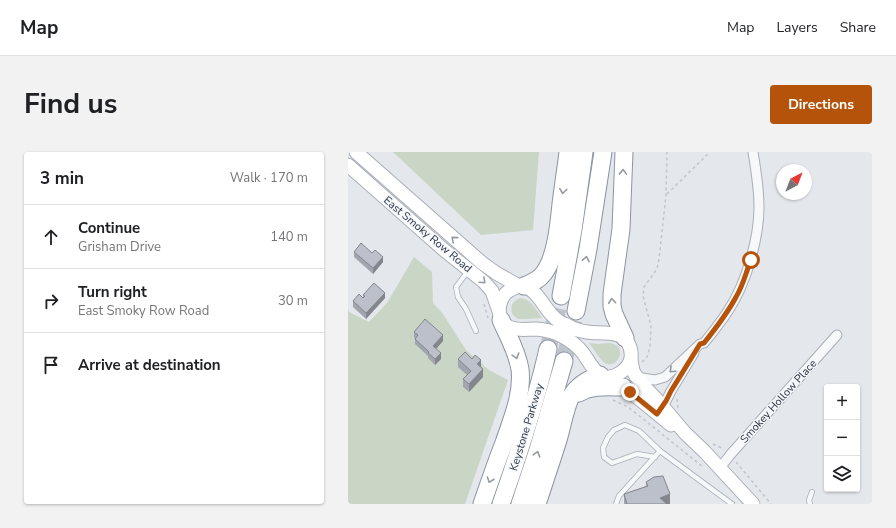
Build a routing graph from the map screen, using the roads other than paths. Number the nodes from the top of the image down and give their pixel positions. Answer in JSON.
{"nodes":[{"id":1,"x":356,"y":152,"type":"edge"},
{"id":2,"x":568,"y":152,"type":"edge"},
{"id":3,"x":584,"y":152,"type":"edge"},
{"id":4,"x":603,"y":152,"type":"edge"},
{"id":5,"x":624,"y":152,"type":"edge"},
{"id":6,"x":753,"y":152,"type":"edge"},
{"id":7,"x":348,"y":165,"type":"edge"},
{"id":8,"x":469,"y":270,"type":"junction"},
{"id":9,"x":521,"y":286,"type":"junction"},
{"id":10,"x":561,"y":296,"type":"tunnel mouth"},
{"id":11,"x":576,"y":311,"type":"tunnel mouth"},
{"id":12,"x":500,"y":315,"type":"junction"},
{"id":13,"x":476,"y":331,"type":"dead end"},
{"id":14,"x":837,"y":335,"type":"dead end"},
{"id":15,"x":625,"y":338,"type":"junction"},
{"id":16,"x":700,"y":344,"type":"junction"},
{"id":17,"x":548,"y":349,"type":"tunnel mouth"},
{"id":18,"x":564,"y":361,"type":"tunnel mouth"},
{"id":19,"x":636,"y":362,"type":"junction"},
{"id":20,"x":604,"y":376,"type":"junction"},
{"id":21,"x":630,"y":382,"type":"junction"},
{"id":22,"x":570,"y":398,"type":"junction"},
{"id":23,"x":662,"y":407,"type":"junction"},
{"id":24,"x":660,"y":451,"type":"junction"},
{"id":25,"x":654,"y":457,"type":"junction"},
{"id":26,"x":720,"y":468,"type":"junction"},
{"id":27,"x":812,"y":492,"type":"dead end"},
{"id":28,"x":748,"y":501,"type":"edge"},
{"id":29,"x":482,"y":504,"type":"edge"},
{"id":30,"x":501,"y":504,"type":"edge"},
{"id":31,"x":520,"y":504,"type":"edge"},
{"id":32,"x":537,"y":504,"type":"edge"},
{"id":33,"x":616,"y":504,"type":"edge"},
{"id":34,"x":732,"y":504,"type":"edge"},
{"id":35,"x":810,"y":504,"type":"edge"}],
"edges":[{"from":9,"to":1,"type":"street","name":"East Smoky Row Road","one_way":true},
{"from":2,"to":9,"type":"highway","one_way":true},
{"from":3,"to":10,"type":"highway"},
{"from":11,"to":4,"type":"highway","one_way":true},
{"from":15,"to":5,"type":"highway","one_way":true},
{"from":6,"to":16,"type":"street"},
{"from":7,"to":8,"type":"street","name":"East Smoky Row Road"},
{"from":8,"to":12,"type":"street","name":"East Smoky Row Road","one_way":true},
{"from":8,"to":13,"type":"lane"},
{"from":9,"to":12,"type":"street"},
{"from":9,"to":15,"type":"street","name":"East Smoky Row Road"},
{"from":12,"to":20,"type":"street"},
{"from":12,"to":29,"type":"highway","one_way":true},
{"from":14,"to":26,"type":"street","name":"Smokey Hollow Place"},
{"from":15,"to":19,"type":"street"},
{"from":16,"to":21,"type":"street","one_way":true},
{"from":16,"to":23,"type":"street"},
{"from":17,"to":30,"type":"highway","name":"Keystone Parkway"},
{"from":31,"to":18,"type":"highway","name":"Keystone Parkway","one_way":true},
{"from":19,"to":20,"type":"street"},
{"from":19,"to":21,"type":"street"},
{"from":20,"to":21,"type":"street"},
{"from":20,"to":22,"type":"highway"},
{"from":21,"to":22,"type":"highway"},
{"from":21,"to":23,"type":"street"},
{"from":22,"to":32,"type":"highway"},
{"from":23,"to":26,"type":"street"},
{"from":24,"to":25,"type":"lane"},
{"from":24,"to":25,"type":"lane"},
{"from":24,"to":34,"type":"lane"},
{"from":25,"to":33,"type":"lane"},
{"from":26,"to":28,"type":"street"},
{"from":27,"to":35,"type":"lane"}]}
